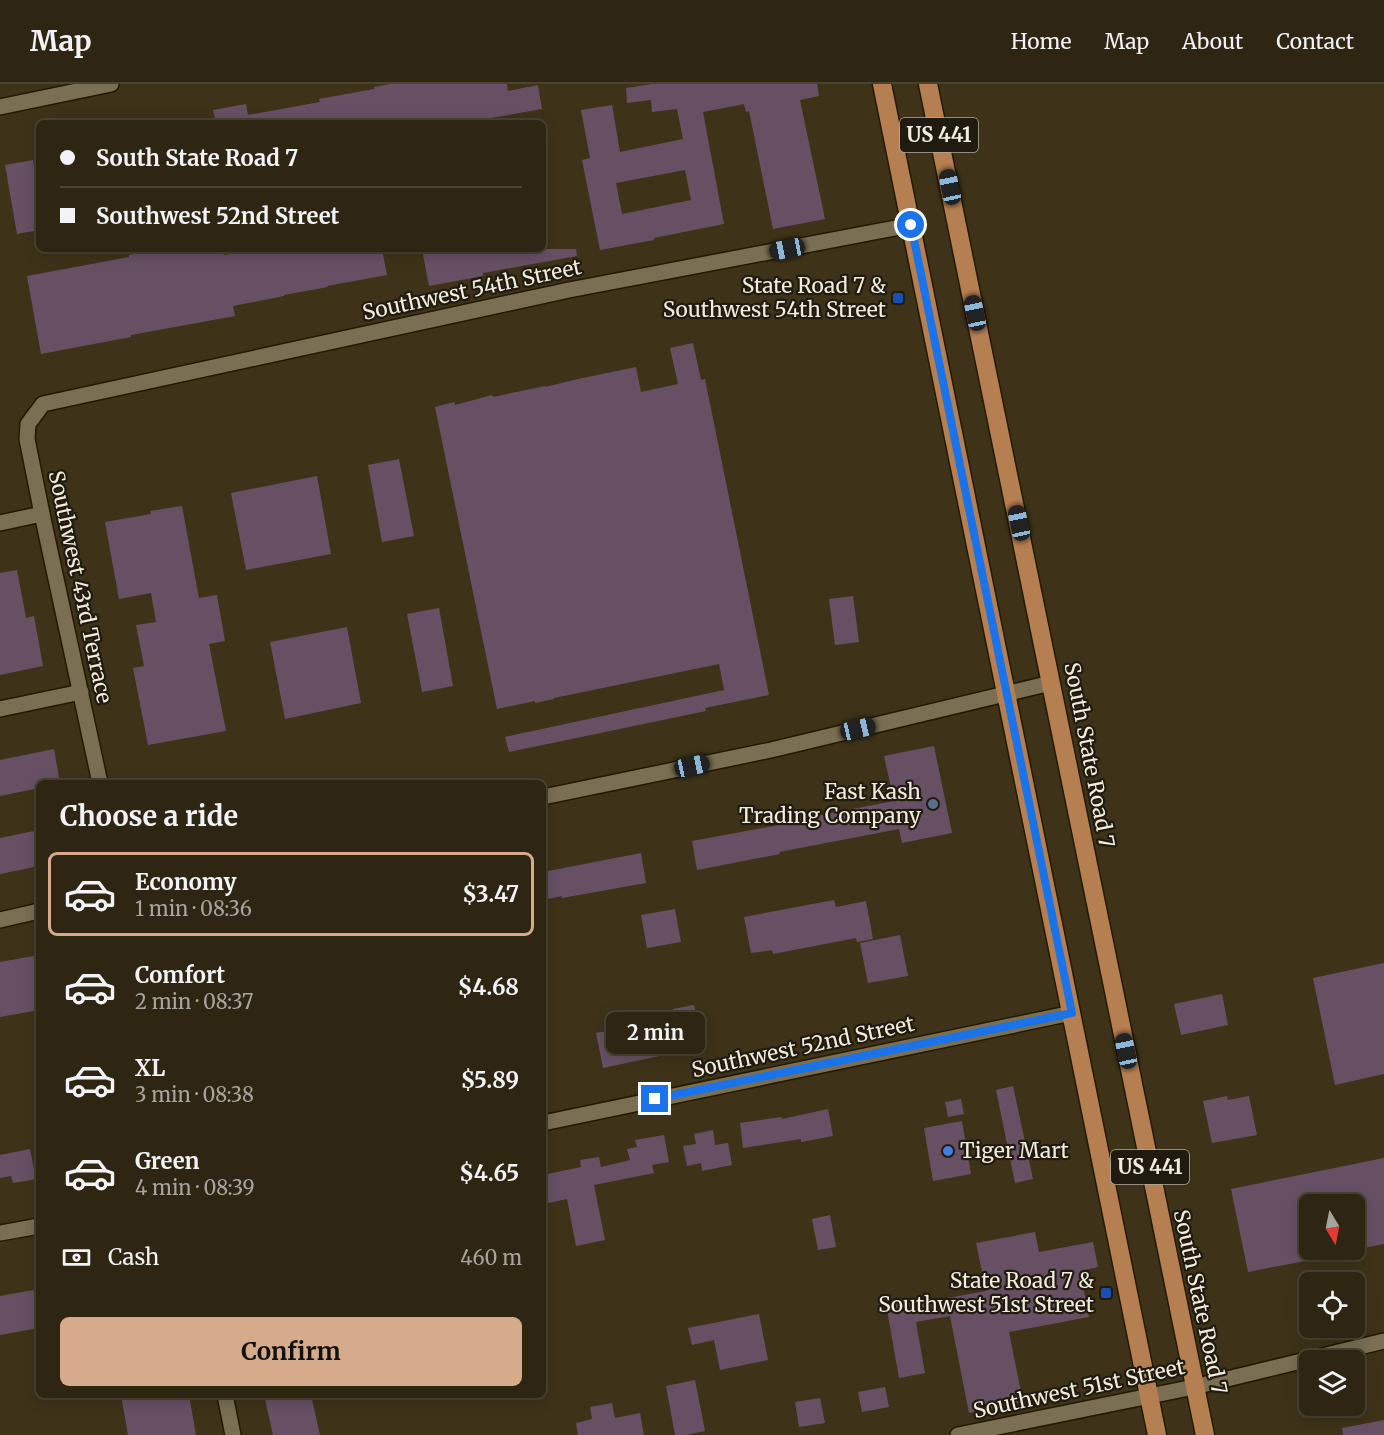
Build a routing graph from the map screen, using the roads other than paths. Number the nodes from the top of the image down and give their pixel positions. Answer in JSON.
{"nodes":[{"id":1,"x":111,"y":84,"type":"edge"},
{"id":2,"x":882,"y":84,"type":"edge"},
{"id":3,"x":928,"y":84,"type":"edge"},
{"id":4,"x":0,"y":107,"type":"edge"},
{"id":5,"x":911,"y":225,"type":"junction"},
{"id":6,"x":43,"y":404,"type":"joint"},
{"id":7,"x":42,"y":514,"type":"junction"},
{"id":8,"x":0,"y":523,"type":"edge"},
{"id":9,"x":1052,"y":683,"type":"junction"},
{"id":10,"x":81,"y":692,"type":"junction"},
{"id":11,"x":1006,"y":693,"type":"junction"},
{"id":12,"x":0,"y":709,"type":"edge"},
{"id":13,"x":99,"y":780,"type":"edge"},
{"id":14,"x":546,"y":796,"type":"edge"},
{"id":15,"x":36,"y":912,"type":"edge"},
{"id":16,"x":0,"y":920,"type":"edge"},
{"id":17,"x":1072,"y":1013,"type":"junction"},
{"id":18,"x":546,"y":1122,"type":"edge"},
{"id":19,"x":36,"y":1227,"type":"edge"},
{"id":20,"x":0,"y":1233,"type":"edge"},
{"id":21,"x":1384,"y":1341,"type":"edge"},
{"id":22,"x":1194,"y":1387,"type":"junction"},
{"id":23,"x":1149,"y":1396,"type":"junction"},
{"id":24,"x":226,"y":1398,"type":"edge"},
{"id":25,"x":233,"y":1435,"type":"edge"},
{"id":26,"x":958,"y":1435,"type":"edge"},
{"id":27,"x":1157,"y":1435,"type":"edge"},
{"id":28,"x":1205,"y":1435,"type":"edge"}],
"edges":[{"from":1,"to":4,"type":"street"},
{"from":2,"to":5,"type":"main road","number":"US 441"},
{"from":3,"to":9,"type":"main road","name":"South State Road 7","number":"US 441"},
{"from":5,"to":6,"type":"street","name":"Southwest 54th Street"},
{"from":5,"to":11,"type":"main road","number":"US 441"},
{"from":6,"to":7,"type":"street","name":"Southwest 43rd Terrace"},
{"from":7,"to":8,"type":"street"},
{"from":7,"to":10,"type":"street","name":"Southwest 43rd Terrace"},
{"from":9,"to":11,"type":"street"},
{"from":9,"to":22,"type":"main road","name":"South State Road 7","number":"US 441"},
{"from":10,"to":12,"type":"street"},
{"from":10,"to":13,"type":"street","name":"Southwest 43rd Terrace"},
{"from":11,"to":14,"type":"street"},
{"from":11,"to":17,"type":"main road","number":"US 441"},
{"from":15,"to":16,"type":"street"},
{"from":17,"to":18,"type":"street","name":"Southwest 52nd Street"},
{"from":17,"to":23,"type":"main road","number":"US 441"},
{"from":19,"to":20,"type":"street"},
{"from":21,"to":22,"type":"street","name":"Southwest 51st Street"},
{"from":22,"to":23,"type":"street","name":"Southwest 51st Street"},
{"from":22,"to":28,"type":"main road","name":"South State Road 7","number":"US 441"},
{"from":23,"to":26,"type":"street","name":"Southwest 51st Street"},
{"from":23,"to":27,"type":"main road","number":"US 441"},
{"from":24,"to":25,"type":"street"}]}
